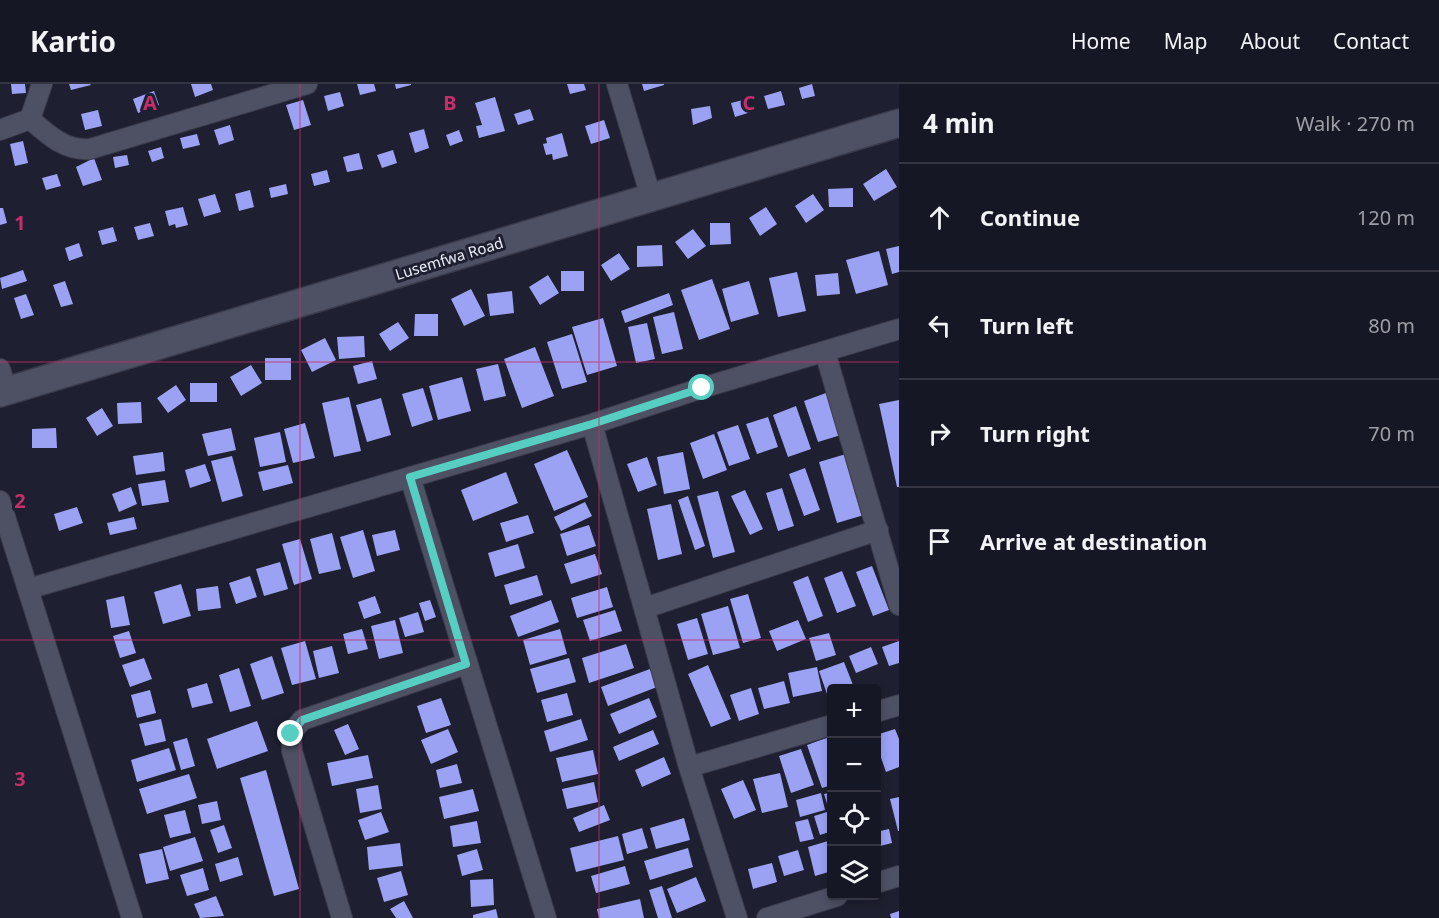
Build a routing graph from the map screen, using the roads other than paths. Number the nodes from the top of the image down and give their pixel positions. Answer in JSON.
{"nodes":[{"id":1,"x":42,"y":84,"type":"edge"},
{"id":2,"x":307,"y":84,"type":"edge"},
{"id":3,"x":617,"y":84,"type":"edge"},
{"id":4,"x":30,"y":119,"type":"junction"},
{"id":5,"x":899,"y":123,"type":"edge"},
{"id":6,"x":0,"y":130,"type":"edge"},
{"id":7,"x":651,"y":197,"type":"junction"},
{"id":8,"x":899,"y":329,"type":"edge"},
{"id":9,"x":825,"y":352,"type":"junction"},
{"id":10,"x":2,"y":384,"type":"edge"},
{"id":11,"x":592,"y":424,"type":"junction"},
{"id":12,"x":410,"y":477,"type":"junction"},
{"id":13,"x":0,"y":501,"type":"edge"},
{"id":14,"x":878,"y":530,"type":"junction"},
{"id":15,"x":28,"y":589,"type":"junction"},
{"id":16,"x":899,"y":605,"type":"edge"},
{"id":17,"x":645,"y":608,"type":"junction"},
{"id":18,"x":466,"y":664,"type":"junction"},
{"id":19,"x":899,"y":705,"type":"edge"},
{"id":20,"x":881,"y":710,"type":"edge"},
{"id":21,"x":827,"y":726,"type":"edge"},
{"id":22,"x":690,"y":767,"type":"junction"},
{"id":23,"x":899,"y":876,"type":"edge"},
{"id":24,"x":881,"y":881,"type":"edge"},
{"id":25,"x":827,"y":899,"type":"edge"},
{"id":26,"x":132,"y":918,"type":"edge"},
{"id":27,"x":342,"y":918,"type":"edge"},
{"id":28,"x":546,"y":918,"type":"edge"},
{"id":29,"x":737,"y":918,"type":"edge"},
{"id":30,"x":767,"y":918,"type":"edge"}],
"edges":[{"from":1,"to":4,"type":"street"},
{"from":2,"to":4,"type":"street"},
{"from":3,"to":7,"type":"street"},
{"from":4,"to":6,"type":"street"},
{"from":5,"to":7,"type":"street","name":"Lusemfwa Road"},
{"from":7,"to":10,"type":"street","name":"Lusemfwa Road"},
{"from":8,"to":9,"type":"street"},
{"from":9,"to":11,"type":"street"},
{"from":9,"to":14,"type":"street"},
{"from":11,"to":12,"type":"street"},
{"from":11,"to":17,"type":"street"},
{"from":12,"to":15,"type":"street"},
{"from":12,"to":18,"type":"street"},
{"from":13,"to":15,"type":"street"},
{"from":14,"to":16,"type":"street"},
{"from":14,"to":17,"type":"street"},
{"from":15,"to":26,"type":"street"},
{"from":17,"to":22,"type":"street"},
{"from":18,"to":27,"type":"street"},
{"from":18,"to":28,"type":"street"},
{"from":19,"to":20,"type":"street"},
{"from":21,"to":22,"type":"street"},
{"from":22,"to":29,"type":"street"},
{"from":23,"to":24,"type":"street"},
{"from":25,"to":30,"type":"street"}]}
